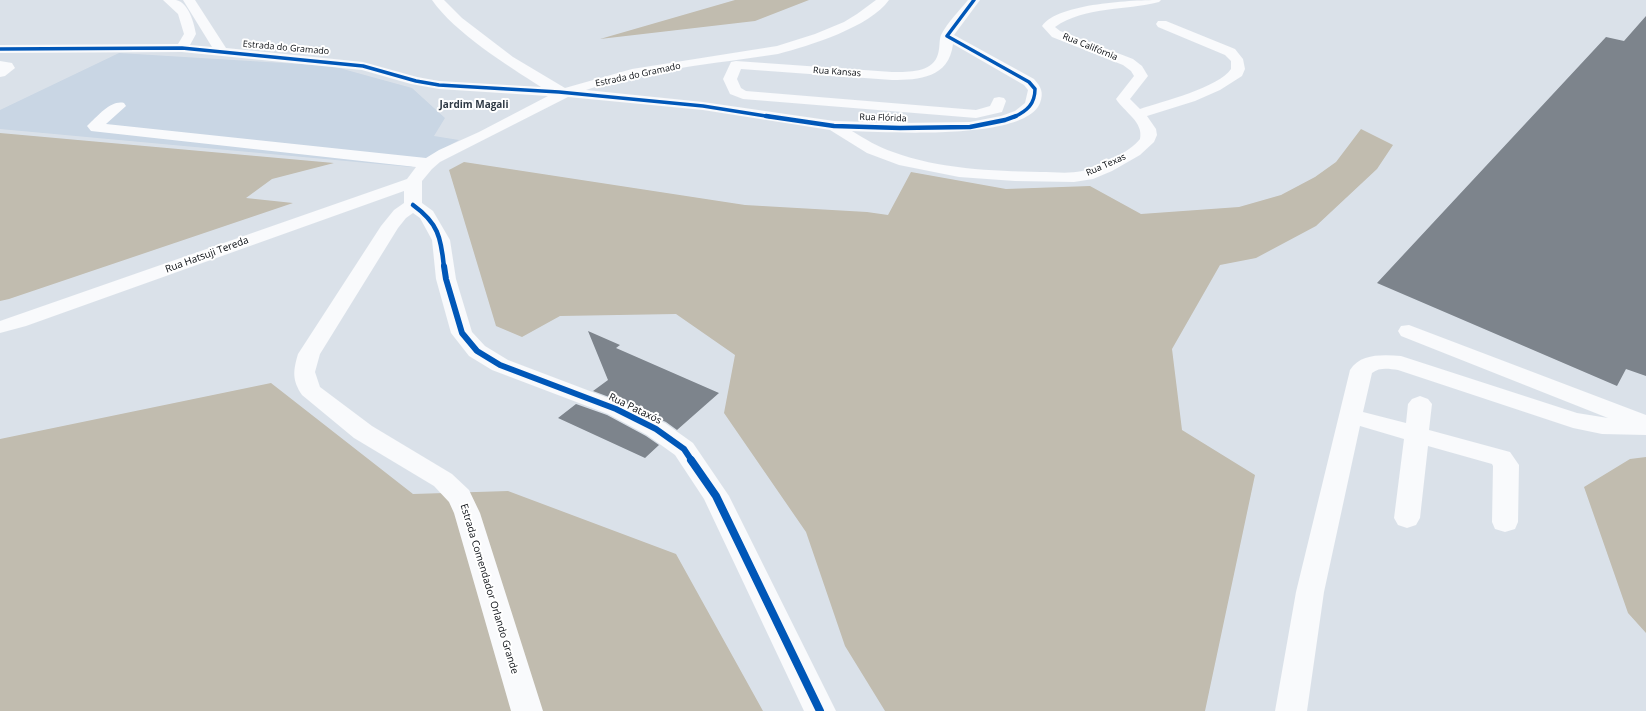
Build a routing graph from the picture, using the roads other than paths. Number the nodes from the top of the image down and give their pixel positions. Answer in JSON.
{"nodes":[{"id":1,"x":169,"y":0,"type":"edge"},
{"id":2,"x":189,"y":0,"type":"edge"},
{"id":3,"x":438,"y":0,"type":"edge"},
{"id":4,"x":883,"y":0,"type":"edge"},
{"id":5,"x":974,"y":0,"type":"edge"},
{"id":6,"x":1155,"y":0,"type":"edge"},
{"id":7,"x":1162,"y":24,"type":"dead end"},
{"id":8,"x":947,"y":36,"type":"junction"},
{"id":9,"x":182,"y":48,"type":"junction"},
{"id":10,"x":0,"y":49,"type":"edge"},
{"id":11,"x":221,"y":51,"type":"junction"},
{"id":12,"x":702,"y":62,"type":"junction"},
{"id":13,"x":0,"y":65,"type":"edge"},
{"id":14,"x":736,"y":65,"type":"junction"},
{"id":15,"x":0,"y":73,"type":"edge"},
{"id":16,"x":563,"y":92,"type":"junction"},
{"id":17,"x":999,"y":101,"type":"dead end"},
{"id":18,"x":119,"y":106,"type":"dead end"},
{"id":19,"x":1138,"y":114,"type":"junction"},
{"id":20,"x":834,"y":126,"type":"junction"},
{"id":21,"x":428,"y":164,"type":"junction"},
{"id":22,"x":414,"y":193,"type":"junction"},
{"id":23,"x":0,"y":328,"type":"edge"},
{"id":24,"x":1409,"y":331,"type":"dead end"},
{"id":25,"x":1420,"y":404,"type":"dead end"},
{"id":26,"x":1351,"y":416,"type":"junction"},
{"id":27,"x":1646,"y":424,"type":"edge"},
{"id":28,"x":1646,"y":427,"type":"edge"},
{"id":29,"x":1417,"y":435,"type":"junction"},
{"id":30,"x":1407,"y":518,"type":"dead end"},
{"id":31,"x":1505,"y":522,"type":"dead end"},
{"id":32,"x":527,"y":711,"type":"edge"},
{"id":33,"x":820,"y":711,"type":"edge"},
{"id":34,"x":1291,"y":711,"type":"edge"}],
"edges":[{"from":1,"to":9,"type":"street"},
{"from":2,"to":11,"type":"street"},
{"from":3,"to":16,"type":"street"},
{"from":4,"to":12,"type":"street","name":"Estrada do Gramado"},
{"from":5,"to":8,"type":"street"},
{"from":6,"to":19,"type":"street","name":"Rua Califórnia"},
{"from":7,"to":19,"type":"street"},
{"from":8,"to":14,"type":"street","name":"Rua Kansas"},
{"from":8,"to":20,"type":"street","name":"Rua Flórida"},
{"from":9,"to":10,"type":"street","name":"Estrada do Gramado"},
{"from":9,"to":11,"type":"street","name":"Estrada do Gramado"},
{"from":11,"to":16,"type":"street","name":"Estrada do Gramado"},
{"from":12,"to":14,"type":"street","name":"Rua Kansas"},
{"from":12,"to":16,"type":"street","name":"Estrada do Gramado"},
{"from":13,"to":15,"type":"street"},
{"from":14,"to":17,"type":"street"},
{"from":16,"to":20,"type":"street","name":"Rua Flórida"},
{"from":16,"to":21,"type":"street","name":"Estrada Comendador Orlando Grande"},
{"from":18,"to":21,"type":"street"},
{"from":19,"to":20,"type":"street","name":"Rua Texas"},
{"from":21,"to":22,"type":"street","name":"Estrada Comendador Orlando Grande"},
{"from":22,"to":23,"type":"street","name":"Rua Hatsuji Tereda"},
{"from":22,"to":32,"type":"street","name":"Estrada Comendador Orlando Grande"},
{"from":22,"to":33,"type":"street","name":"Rua Pataxós"},
{"from":24,"to":27,"type":"street"},
{"from":25,"to":29,"type":"street"},
{"from":26,"to":28,"type":"street"},
{"from":26,"to":29,"type":"street"},
{"from":26,"to":34,"type":"street"},
{"from":29,"to":30,"type":"street"},
{"from":29,"to":31,"type":"street"}]}
